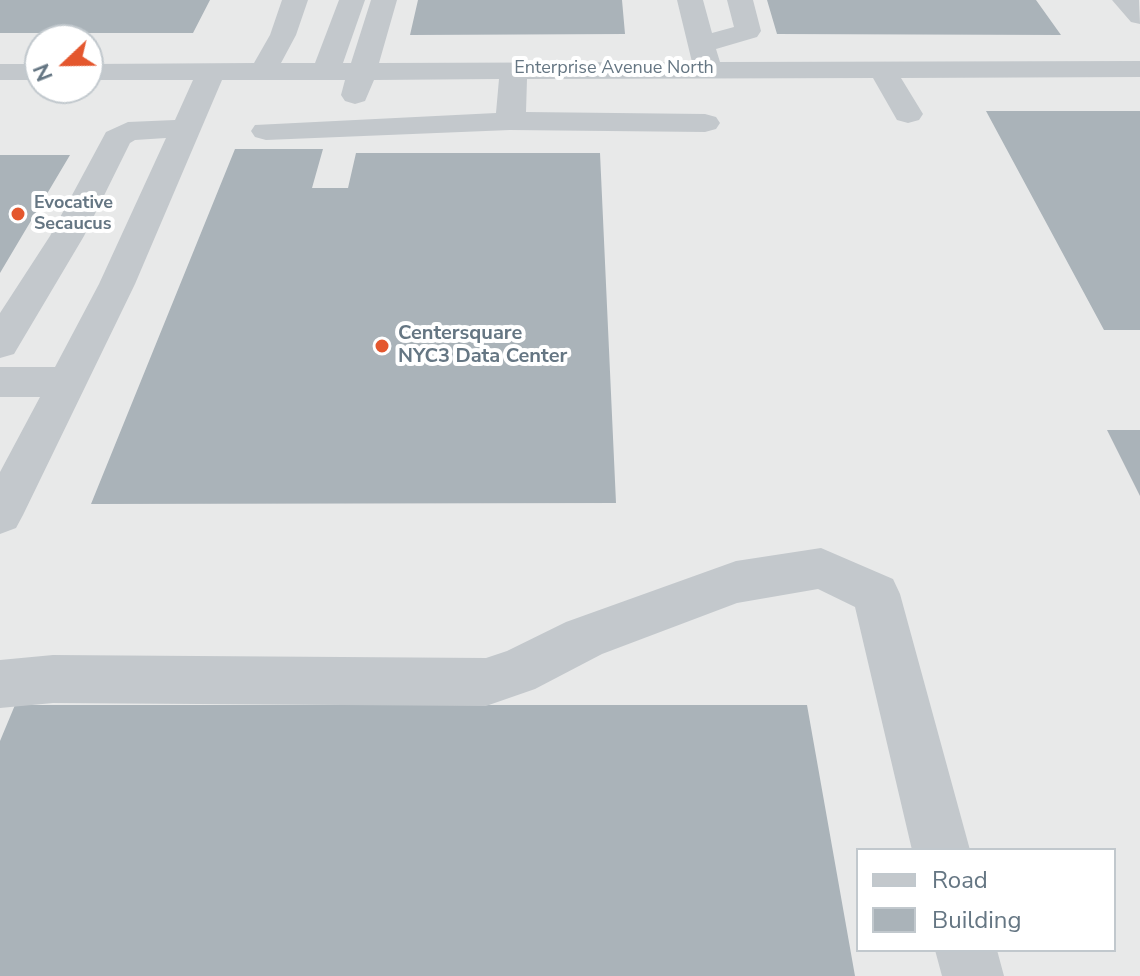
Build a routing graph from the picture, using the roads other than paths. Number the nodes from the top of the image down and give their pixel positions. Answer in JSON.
{"nodes":[{"id":1,"x":295,"y":0,"type":"edge"},
{"id":2,"x":352,"y":0,"type":"edge"},
{"id":3,"x":384,"y":0,"type":"edge"},
{"id":4,"x":690,"y":0,"type":"edge"},
{"id":5,"x":740,"y":0,"type":"edge"},
{"id":6,"x":1125,"y":0,"type":"edge"},
{"id":7,"x":1140,"y":16,"type":"edge"},
{"id":8,"x":21,"y":47,"type":"dead end"},
{"id":9,"x":706,"y":56,"type":"junction"},
{"id":10,"x":364,"y":69,"type":"junction"},
{"id":11,"x":514,"y":69,"type":"junction"},
{"id":12,"x":1140,"y":69,"type":"edge"},
{"id":13,"x":326,"y":70,"type":"junction"},
{"id":14,"x":882,"y":70,"type":"junction"},
{"id":15,"x":0,"y":71,"type":"edge"},
{"id":16,"x":263,"y":71,"type":"junction"},
{"id":17,"x":24,"y":72,"type":"edge"},
{"id":18,"x":104,"y":72,"type":"edge"},
{"id":19,"x":211,"y":72,"type":"junction"},
{"id":20,"x":908,"y":114,"type":"dead end"},
{"id":21,"x":510,"y":121,"type":"junction"},
{"id":22,"x":705,"y":123,"type":"dead end"},
{"id":23,"x":187,"y":128,"type":"junction"},
{"id":24,"x":344,"y":128,"type":"junction"},
{"id":25,"x":266,"y":131,"type":"dead end"},
{"id":26,"x":1,"y":374,"type":"edge"},
{"id":27,"x":66,"y":382,"type":"junction"},
{"id":28,"x":0,"y":515,"type":"edge"},
{"id":29,"x":0,"y":684,"type":"edge"},
{"id":30,"x":940,"y":848,"type":"edge"},
{"id":31,"x":967,"y":952,"type":"edge"},
{"id":32,"x":973,"y":976,"type":"edge"}],
"edges":[{"from":1,"to":16,"type":"street"},
{"from":2,"to":13,"type":"street"},
{"from":3,"to":10,"type":"street"},
{"from":4,"to":9,"type":"street"},
{"from":5,"to":9,"type":"street"},
{"from":6,"to":7,"type":"street"},
{"from":8,"to":15,"type":"street"},
{"from":9,"to":11,"type":"street","name":"Enterprise Avenue North"},
{"from":9,"to":14,"type":"street","name":"Enterprise Avenue North"},
{"from":10,"to":11,"type":"street","name":"Enterprise Avenue North"},
{"from":10,"to":13,"type":"street","name":"Enterprise Avenue North"},
{"from":10,"to":24,"type":"street"},
{"from":11,"to":21,"type":"street"},
{"from":12,"to":14,"type":"street","name":"Enterprise Avenue North"},
{"from":13,"to":16,"type":"street","name":"Enterprise Avenue North"},
{"from":14,"to":20,"type":"street"},
{"from":15,"to":17,"type":"street"},
{"from":16,"to":19,"type":"street","name":"Enterprise Avenue North"},
{"from":18,"to":19,"type":"street","name":"Enterprise Avenue North"},
{"from":19,"to":23,"type":"street"},
{"from":21,"to":22,"type":"street"},
{"from":21,"to":24,"type":"street"},
{"from":23,"to":26,"type":"street"},
{"from":23,"to":27,"type":"street"},
{"from":24,"to":25,"type":"street"},
{"from":26,"to":27,"type":"street"},
{"from":27,"to":28,"type":"street"},
{"from":29,"to":30,"type":"street"},
{"from":31,"to":32,"type":"street"}]}
